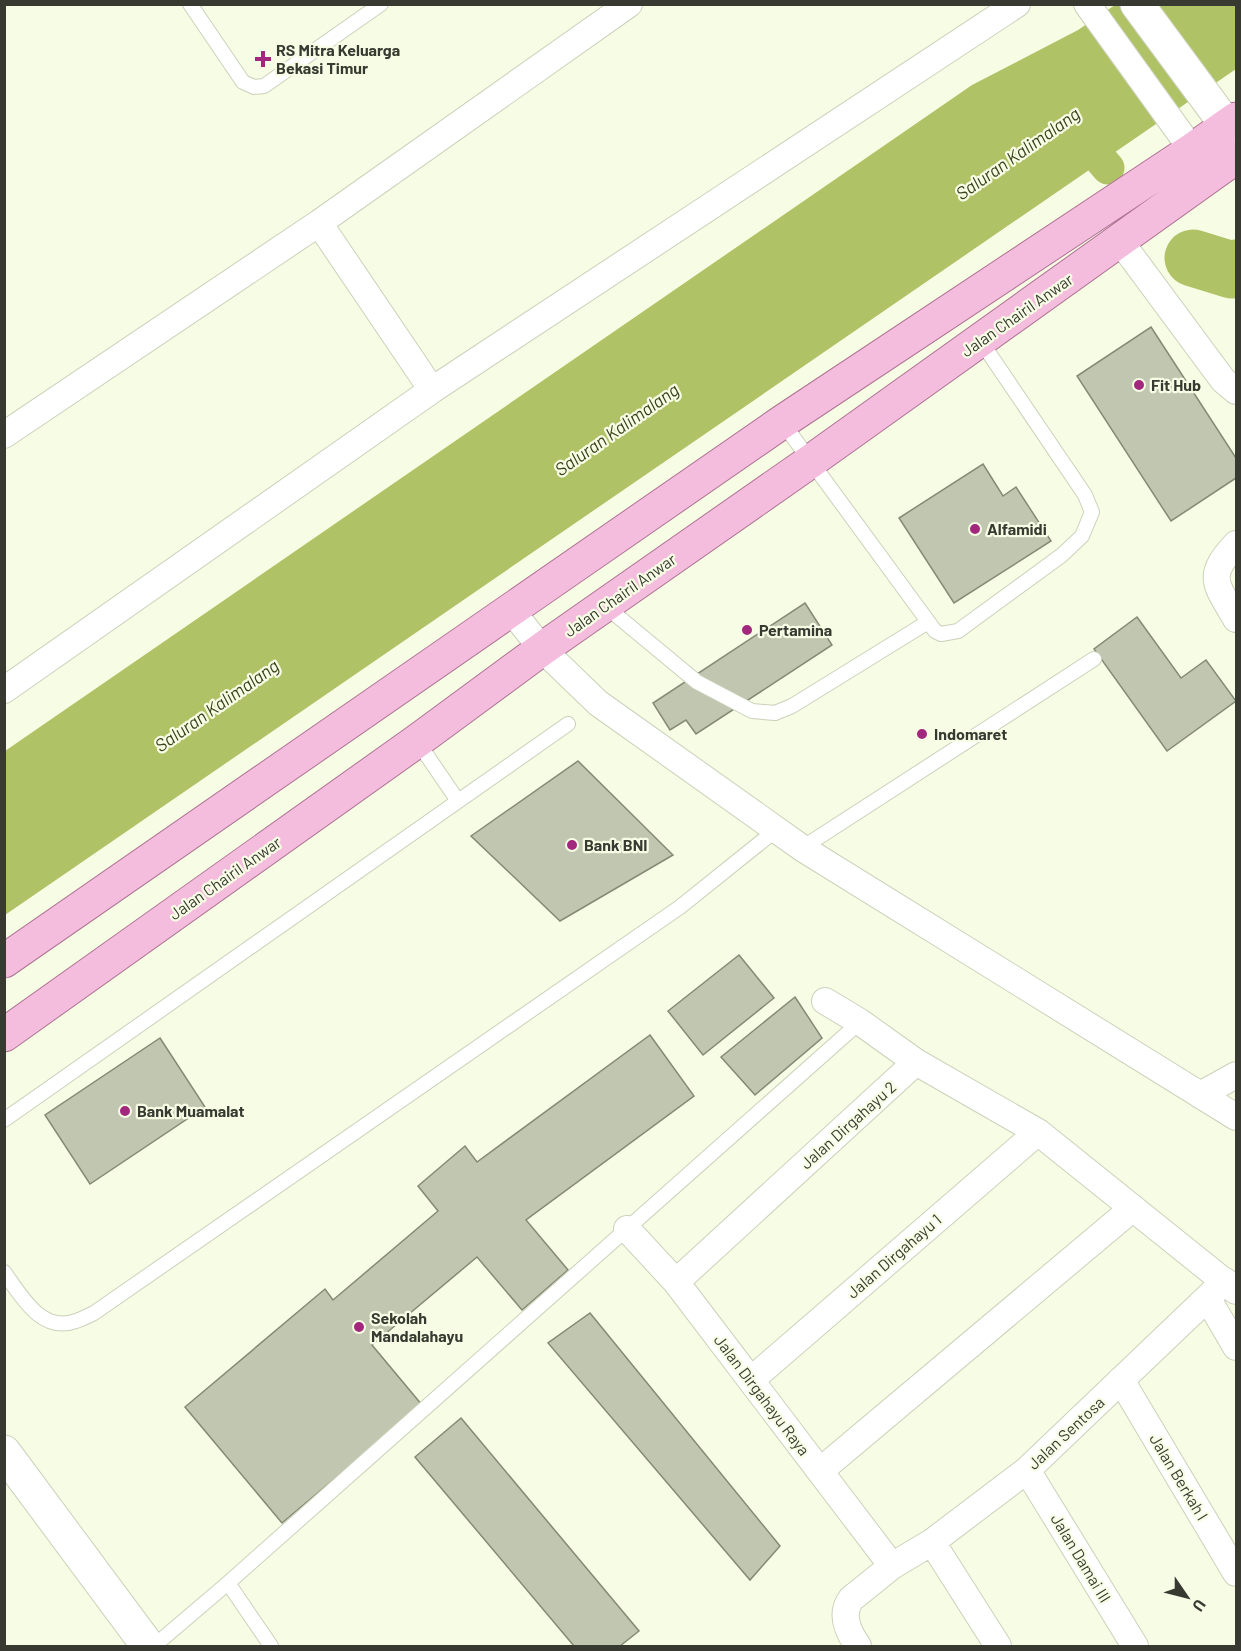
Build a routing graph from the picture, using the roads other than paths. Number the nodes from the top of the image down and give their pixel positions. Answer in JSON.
{"nodes":[{"id":1,"x":190,"y":4,"type":"edge"},
{"id":2,"x":381,"y":4,"type":"edge"},
{"id":3,"x":629,"y":4,"type":"edge"},
{"id":4,"x":1017,"y":4,"type":"edge"},
{"id":5,"x":1137,"y":4,"type":"edge"},
{"id":6,"x":1089,"y":7,"type":"edge"},
{"id":7,"x":1227,"y":121,"type":"edge"},
{"id":8,"x":1203,"y":152,"type":"edge"},
{"id":9,"x":319,"y":223,"type":"junction"},
{"id":10,"x":1120,"y":241,"type":"junction"},
{"id":11,"x":980,"y":340,"type":"junction"},
{"id":12,"x":432,"y":390,"type":"junction"},
{"id":13,"x":1236,"y":390,"type":"edge"},
{"id":14,"x":782,"y":422,"type":"junction"},
{"id":15,"x":4,"y":435,"type":"edge"},
{"id":16,"x":811,"y":461,"type":"junction"},
{"id":17,"x":1236,"y":544,"type":"edge"},
{"id":18,"x":604,"y":605,"type":"junction"},
{"id":19,"x":511,"y":610,"type":"junction"},
{"id":20,"x":1236,"y":619,"type":"edge"},
{"id":21,"x":928,"y":622,"type":"junction"},
{"id":22,"x":542,"y":649,"type":"junction"},
{"id":23,"x":1094,"y":659,"type":"dead end"},
{"id":24,"x":4,"y":690,"type":"edge"},
{"id":25,"x":568,"y":724,"type":"dead end"},
{"id":26,"x":417,"y":741,"type":"junction"},
{"id":27,"x":458,"y":801,"type":"junction"},
{"id":28,"x":776,"y":830,"type":"junction"},
{"id":29,"x":801,"y":848,"type":"junction"},
{"id":30,"x":4,"y":961,"type":"edge"},
{"id":31,"x":825,"y":1001,"type":"dead end"},
{"id":32,"x":860,"y":1022,"type":"junction"},
{"id":33,"x":4,"y":1035,"type":"edge"},
{"id":34,"x":916,"y":1062,"type":"junction"},
{"id":35,"x":1236,"y":1075,"type":"edge"},
{"id":36,"x":1200,"y":1095,"type":"junction"},
{"id":37,"x":1236,"y":1117,"type":"edge"},
{"id":38,"x":4,"y":1120,"type":"edge"},
{"id":39,"x":1038,"y":1131,"type":"junction"},
{"id":40,"x":1132,"y":1208,"type":"junction"},
{"id":41,"x":627,"y":1229,"type":"junction"},
{"id":42,"x":4,"y":1272,"type":"edge"},
{"id":43,"x":676,"y":1282,"type":"junction"},
{"id":44,"x":1223,"y":1290,"type":"edge"},
{"id":45,"x":1236,"y":1347,"type":"edge"},
{"id":46,"x":751,"y":1380,"type":"junction"},
{"id":47,"x":1121,"y":1380,"type":"junction"},
{"id":48,"x":4,"y":1452,"type":"edge"},
{"id":49,"x":1028,"y":1470,"type":"junction"},
{"id":50,"x":820,"y":1471,"type":"junction"},
{"id":51,"x":932,"y":1542,"type":"junction"},
{"id":52,"x":892,"y":1566,"type":"junction"},
{"id":53,"x":1236,"y":1573,"type":"edge"},
{"id":54,"x":228,"y":1583,"type":"junction"},
{"id":55,"x":148,"y":1647,"type":"edge"},
{"id":56,"x":154,"y":1647,"type":"edge"},
{"id":57,"x":271,"y":1647,"type":"edge"},
{"id":58,"x":858,"y":1647,"type":"edge"},
{"id":59,"x":998,"y":1647,"type":"edge"},
{"id":60,"x":1135,"y":1647,"type":"edge"}],
"edges":[{"from":1,"to":2,"type":"lane"},
{"from":3,"to":9,"type":"street"},
{"from":4,"to":12,"type":"street"},
{"from":5,"to":7,"type":"street"},
{"from":6,"to":8,"type":"street"},
{"from":7,"to":8,"type":"main road","name":"Jalan Chairil Anwar"},
{"from":8,"to":10,"type":"main road","name":"Jalan Chairil Anwar"},
{"from":8,"to":14,"type":"main road","name":"Jalan Chairil Anwar"},
{"from":9,"to":12,"type":"street"},
{"from":9,"to":15,"type":"street"},
{"from":10,"to":11,"type":"main road","name":"Jalan Chairil Anwar"},
{"from":10,"to":13,"type":"street"},
{"from":11,"to":16,"type":"main road","name":"Jalan Chairil Anwar"},
{"from":11,"to":21,"type":"lane"},
{"from":12,"to":24,"type":"street"},
{"from":14,"to":16,"type":"lane"},
{"from":14,"to":19,"type":"main road","name":"Jalan Chairil Anwar"},
{"from":16,"to":18,"type":"main road","name":"Jalan Chairil Anwar"},
{"from":16,"to":21,"type":"lane"},
{"from":17,"to":20,"type":"street"},
{"from":18,"to":21,"type":"lane"},
{"from":18,"to":22,"type":"main road","name":"Jalan Chairil Anwar"},
{"from":19,"to":22,"type":"street"},
{"from":19,"to":30,"type":"main road","name":"Jalan Chairil Anwar"},
{"from":22,"to":26,"type":"main road","name":"Jalan Chairil Anwar"},
{"from":22,"to":28,"type":"street"},
{"from":23,"to":29,"type":"lane"},
{"from":25,"to":27,"type":"lane"},
{"from":26,"to":27,"type":"lane"},
{"from":26,"to":33,"type":"main road","name":"Jalan Chairil Anwar"},
{"from":27,"to":38,"type":"lane"},
{"from":28,"to":29,"type":"street"},
{"from":28,"to":42,"type":"lane"},
{"from":29,"to":36,"type":"street"},
{"from":31,"to":32,"type":"street"},
{"from":32,"to":34,"type":"street"},
{"from":32,"to":41,"type":"lane"},
{"from":34,"to":39,"type":"street"},
{"from":34,"to":43,"type":"street","name":"Jalan Dirgahayu 2"},
{"from":35,"to":36,"type":"street"},
{"from":36,"to":37,"type":"street"},
{"from":39,"to":40,"type":"street"},
{"from":39,"to":46,"type":"street","name":"Jalan Dirgahayu 1"},
{"from":40,"to":44,"type":"street"},
{"from":40,"to":50,"type":"street"},
{"from":41,"to":43,"type":"street","name":"Jalan Dirgahayu Raya"},
{"from":41,"to":54,"type":"lane"},
{"from":43,"to":46,"type":"street","name":"Jalan Dirgahayu Raya"},
{"from":44,"to":45,"type":"street"},
{"from":44,"to":47,"type":"street","name":"Jalan Sentosa"},
{"from":46,"to":50,"type":"street","name":"Jalan Dirgahayu Raya"},
{"from":47,"to":49,"type":"street","name":"Jalan Sentosa"},
{"from":47,"to":53,"type":"street","name":"Jalan Berkah I"},
{"from":48,"to":55,"type":"street"},
{"from":49,"to":51,"type":"street","name":"Jalan Sentosa"},
{"from":49,"to":60,"type":"street","name":"Jalan Damai III"},
{"from":50,"to":52,"type":"street","name":"Jalan Dirgahayu Raya"},
{"from":51,"to":52,"type":"street","name":"Jalan Sentosa"},
{"from":51,"to":59,"type":"street"},
{"from":52,"to":58,"type":"street","name":"Jalan Sentosa"},
{"from":54,"to":56,"type":"lane"},
{"from":54,"to":57,"type":"lane"}]}
